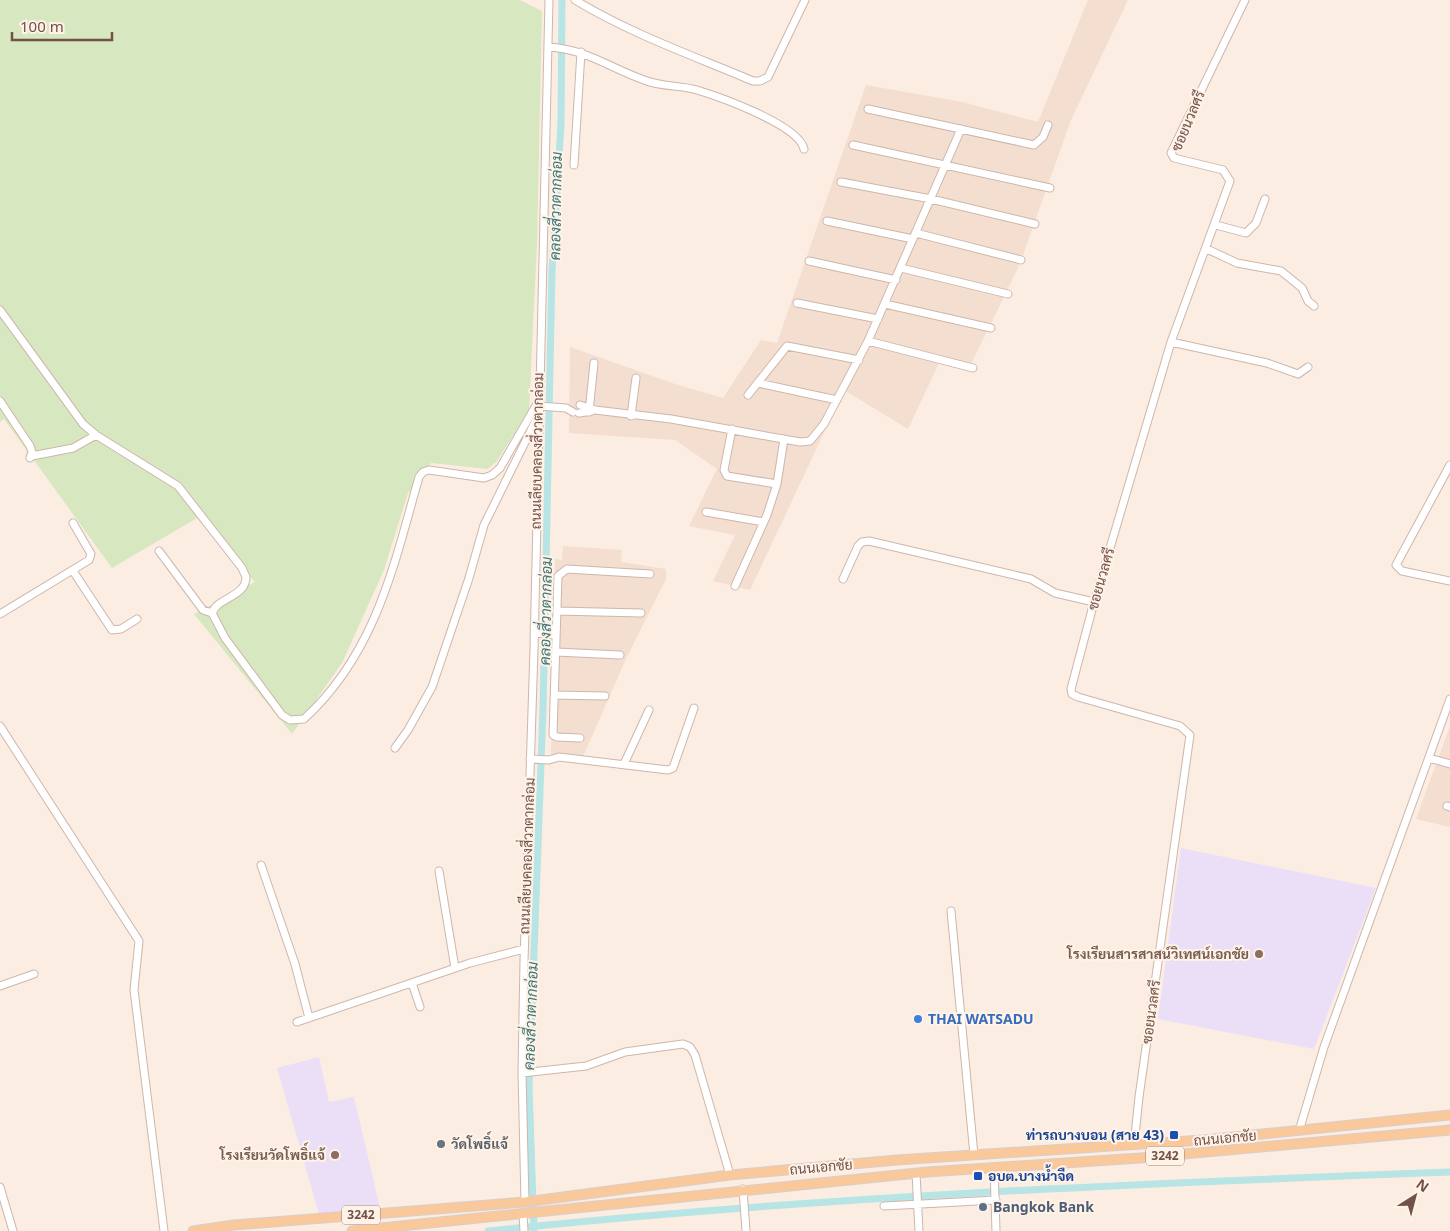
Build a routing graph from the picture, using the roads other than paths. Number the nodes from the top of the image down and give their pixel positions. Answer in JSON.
{"nodes":[{"id":1,"x":548,"y":0,"type":"edge"},
{"id":2,"x":575,"y":0,"type":"edge"},
{"id":3,"x":805,"y":0,"type":"edge"},
{"id":4,"x":1245,"y":0,"type":"edge"},
{"id":5,"x":548,"y":47,"type":"junction"},
{"id":6,"x":581,"y":52,"type":"junction"},
{"id":7,"x":868,"y":109,"type":"dead end"},
{"id":8,"x":1048,"y":125,"type":"dead end"},
{"id":9,"x":960,"y":129,"type":"junction"},
{"id":10,"x":853,"y":145,"type":"dead end"},
{"id":11,"x":804,"y":149,"type":"dead end"},
{"id":12,"x":946,"y":164,"type":"junction"},
{"id":13,"x":574,"y":165,"type":"dead end"},
{"id":14,"x":840,"y":182,"type":"dead end"},
{"id":15,"x":1050,"y":188,"type":"dead end"},
{"id":16,"x":931,"y":199,"type":"junction"},
{"id":17,"x":1265,"y":199,"type":"dead end"},
{"id":18,"x":827,"y":221,"type":"dead end"},
{"id":19,"x":1035,"y":224,"type":"dead end"},
{"id":20,"x":1216,"y":224,"type":"junction"},
{"id":21,"x":915,"y":236,"type":"junction"},
{"id":22,"x":1207,"y":249,"type":"junction"},
{"id":23,"x":1021,"y":260,"type":"dead end"},
{"id":24,"x":809,"y":261,"type":"dead end"},
{"id":25,"x":901,"y":268,"type":"junction"},
{"id":26,"x":896,"y":280,"type":"junction"},
{"id":27,"x":1008,"y":294,"type":"dead end"},
{"id":28,"x":796,"y":303,"type":"dead end"},
{"id":29,"x":886,"y":304,"type":"junction"},
{"id":30,"x":1314,"y":306,"type":"dead end"},
{"id":31,"x":0,"y":310,"type":"edge"},
{"id":32,"x":878,"y":319,"type":"junction"},
{"id":33,"x":991,"y":328,"type":"dead end"},
{"id":34,"x":868,"y":341,"type":"junction"},
{"id":35,"x":1171,"y":342,"type":"junction"},
{"id":36,"x":859,"y":360,"type":"junction"},
{"id":37,"x":594,"y":363,"type":"dead end"},
{"id":38,"x":1308,"y":367,"type":"dead end"},
{"id":39,"x":974,"y":368,"type":"dead end"},
{"id":40,"x":636,"y":378,"type":"dead end"},
{"id":41,"x":758,"y":383,"type":"junction"},
{"id":42,"x":748,"y":395,"type":"dead end"},
{"id":43,"x":837,"y":400,"type":"junction"},
{"id":44,"x":0,"y":401,"type":"edge"},
{"id":45,"x":538,"y":404,"type":"junction"},
{"id":46,"x":591,"y":410,"type":"junction"},
{"id":47,"x":631,"y":416,"type":"junction"},
{"id":48,"x":538,"y":417,"type":"junction"},
{"id":49,"x":732,"y":429,"type":"junction"},
{"id":50,"x":96,"y":435,"type":"junction"},
{"id":51,"x":784,"y":439,"type":"junction"},
{"id":52,"x":1450,"y":465,"type":"edge"},
{"id":53,"x":777,"y":484,"type":"junction"},
{"id":54,"x":706,"y":512,"type":"dead end"},
{"id":55,"x":73,"y":522,"type":"dead end"},
{"id":56,"x":764,"y":522,"type":"junction"},
{"id":57,"x":159,"y":551,"type":"dead end"},
{"id":58,"x":73,"y":571,"type":"junction"},
{"id":59,"x":650,"y":574,"type":"dead end"},
{"id":60,"x":843,"y":579,"type":"dead end"},
{"id":61,"x":1450,"y":581,"type":"edge"},
{"id":62,"x":735,"y":586,"type":"dead end"},
{"id":63,"x":1094,"y":602,"type":"junction"},
{"id":64,"x":557,"y":611,"type":"junction"},
{"id":65,"x":212,"y":613,"type":"junction"},
{"id":66,"x":0,"y":614,"type":"edge"},
{"id":67,"x":641,"y":614,"type":"dead end"},
{"id":68,"x":137,"y":619,"type":"dead end"},
{"id":69,"x":536,"y":630,"type":"junction"},
{"id":70,"x":553,"y":632,"type":"junction"},
{"id":71,"x":556,"y":652,"type":"junction"},
{"id":72,"x":620,"y":655,"type":"dead end"},
{"id":73,"x":555,"y":695,"type":"junction"},
{"id":74,"x":605,"y":696,"type":"dead end"},
{"id":75,"x":1450,"y":700,"type":"edge"},
{"id":76,"x":694,"y":708,"type":"dead end"},
{"id":77,"x":649,"y":710,"type":"dead end"},
{"id":78,"x":0,"y":726,"type":"edge"},
{"id":79,"x":580,"y":738,"type":"dead end"},
{"id":80,"x":395,"y":748,"type":"dead end"},
{"id":81,"x":1429,"y":758,"type":"junction"},
{"id":82,"x":533,"y":759,"type":"junction"},
{"id":83,"x":624,"y":764,"type":"junction"},
{"id":84,"x":1450,"y":764,"type":"edge"},
{"id":85,"x":261,"y":865,"type":"dead end"},
{"id":86,"x":439,"y":871,"type":"dead end"},
{"id":87,"x":951,"y":911,"type":"dead end"},
{"id":88,"x":524,"y":949,"type":"junction"},
{"id":89,"x":455,"y":968,"type":"junction"},
{"id":90,"x":34,"y":974,"type":"dead end"},
{"id":91,"x":412,"y":983,"type":"junction"},
{"id":92,"x":0,"y":986,"type":"edge"},
{"id":93,"x":420,"y":1007,"type":"dead end"},
{"id":94,"x":309,"y":1018,"type":"junction"},
{"id":95,"x":297,"y":1022,"type":"dead end"},
{"id":96,"x":524,"y":1072,"type":"junction"},
{"id":97,"x":1450,"y":1115,"type":"edge"},
{"id":98,"x":1450,"y":1130,"type":"edge"},
{"id":99,"x":1299,"y":1131,"type":"junction"},
{"id":100,"x":1134,"y":1145,"type":"junction"},
{"id":101,"x":974,"y":1155,"type":"junction"},
{"id":102,"x":879,"y":1161,"type":"junction"},
{"id":103,"x":994,"y":1167,"type":"junction"},
{"id":104,"x":916,"y":1173,"type":"junction"},
{"id":105,"x":730,"y":1175,"type":"junction"},
{"id":106,"x":880,"y":1176,"type":"junction"},
{"id":107,"x":0,"y":1187,"type":"edge"},
{"id":108,"x":744,"y":1193,"type":"junction"},
{"id":109,"x":996,"y":1198,"type":"junction"},
{"id":110,"x":527,"y":1201,"type":"junction"},
{"id":111,"x":918,"y":1202,"type":"junction"},
{"id":112,"x":884,"y":1206,"type":"dead end"},
{"id":113,"x":526,"y":1215,"type":"junction"},
{"id":114,"x":430,"y":1228,"type":"edge"},
{"id":115,"x":392,"y":1230,"type":"edge"},
{"id":116,"x":524,"y":1230,"type":"edge"},
{"id":117,"x":13,"y":1231,"type":"edge"},
{"id":118,"x":164,"y":1231,"type":"edge"},
{"id":119,"x":193,"y":1231,"type":"edge"},
{"id":120,"x":352,"y":1231,"type":"edge"},
{"id":121,"x":746,"y":1231,"type":"edge"},
{"id":122,"x":919,"y":1231,"type":"edge"},
{"id":123,"x":996,"y":1231,"type":"edge"}],
"edges":[{"from":1,"to":5,"type":"street","name":"ถนนเลียบคลองสี่วาตากล่อม"},
{"from":2,"to":3,"type":"street"},
{"from":4,"to":20,"type":"street","name":"ซอยนวลศรี"},
{"from":5,"to":6,"type":"street"},
{"from":5,"to":45,"type":"street","name":"ถนนเลียบคลองสี่วาตากล่อม"},
{"from":6,"to":11,"type":"street"},
{"from":6,"to":13,"type":"street"},
{"from":7,"to":9,"type":"street"},
{"from":8,"to":9,"type":"street"},
{"from":9,"to":12,"type":"street"},
{"from":10,"to":12,"type":"street"},
{"from":12,"to":15,"type":"street"},
{"from":12,"to":16,"type":"street"},
{"from":14,"to":16,"type":"street"},
{"from":16,"to":19,"type":"street"},
{"from":16,"to":21,"type":"street"},
{"from":17,"to":20,"type":"street"},
{"from":18,"to":21,"type":"street"},
{"from":20,"to":22,"type":"street","name":"ซอยนวลศรี"},
{"from":21,"to":23,"type":"street"},
{"from":21,"to":25,"type":"street"},
{"from":22,"to":30,"type":"street"},
{"from":22,"to":35,"type":"street","name":"ซอยนวลศรี"},
{"from":24,"to":26,"type":"street"},
{"from":25,"to":26,"type":"street"},
{"from":25,"to":27,"type":"street"},
{"from":26,"to":29,"type":"street"},
{"from":28,"to":32,"type":"street"},
{"from":29,"to":32,"type":"street"},
{"from":29,"to":33,"type":"street"},
{"from":31,"to":50,"type":"street"},
{"from":32,"to":34,"type":"street"},
{"from":34,"to":36,"type":"street"},
{"from":34,"to":39,"type":"street"},
{"from":35,"to":38,"type":"street"},
{"from":35,"to":63,"type":"street","name":"ซอยนวลศรี"},
{"from":36,"to":41,"type":"street"},
{"from":36,"to":43,"type":"street"},
{"from":37,"to":46,"type":"street"},
{"from":40,"to":47,"type":"street"},
{"from":41,"to":42,"type":"street"},
{"from":41,"to":43,"type":"street"},
{"from":43,"to":51,"type":"street"},
{"from":44,"to":50,"type":"street"},
{"from":45,"to":46,"type":"street"},
{"from":45,"to":48,"type":"street","name":"ถนนเลียบคลองสี่วาตากล่อม"},
{"from":45,"to":65,"type":"street"},
{"from":46,"to":47,"type":"street"},
{"from":47,"to":49,"type":"street"},
{"from":48,"to":69,"type":"street","name":"ถนนเลียบคลองสี่วาตากล่อม"},
{"from":48,"to":80,"type":"street"},
{"from":49,"to":51,"type":"street"},
{"from":49,"to":53,"type":"street"},
{"from":50,"to":65,"type":"street"},
{"from":51,"to":53,"type":"street"},
{"from":52,"to":61,"type":"street"},
{"from":53,"to":56,"type":"street"},
{"from":54,"to":56,"type":"street"},
{"from":55,"to":58,"type":"street"},
{"from":56,"to":62,"type":"street"},
{"from":57,"to":65,"type":"street"},
{"from":58,"to":66,"type":"street"},
{"from":58,"to":68,"type":"street"},
{"from":59,"to":64,"type":"street"},
{"from":60,"to":63,"type":"street"},
{"from":63,"to":100,"type":"street","name":"ซอยนวลศรี"},
{"from":64,"to":67,"type":"street"},
{"from":64,"to":70,"type":"street"},
{"from":69,"to":70,"type":"street"},
{"from":69,"to":82,"type":"street","name":"ถนนเลียบคลองสี่วาตากล่อม"},
{"from":70,"to":71,"type":"street"},
{"from":71,"to":72,"type":"street"},
{"from":71,"to":73,"type":"street"},
{"from":73,"to":74,"type":"street"},
{"from":73,"to":79,"type":"street"},
{"from":75,"to":81,"type":"street"},
{"from":76,"to":83,"type":"street"},
{"from":77,"to":83,"type":"street"},
{"from":78,"to":118,"type":"street"},
{"from":81,"to":84,"type":"street"},
{"from":81,"to":99,"type":"street"},
{"from":82,"to":83,"type":"street"},
{"from":82,"to":88,"type":"street","name":"ถนนเลียบคลองสี่วาตากล่อม"},
{"from":85,"to":94,"type":"street"},
{"from":86,"to":89,"type":"street"},
{"from":87,"to":101,"type":"street"},
{"from":88,"to":89,"type":"street"},
{"from":88,"to":96,"type":"street","name":"ถนนเลียบคลองสี่วาตากล่อม"},
{"from":89,"to":91,"type":"street"},
{"from":90,"to":92,"type":"street"},
{"from":91,"to":93,"type":"street"},
{"from":91,"to":94,"type":"street"},
{"from":94,"to":95,"type":"street"},
{"from":96,"to":105,"type":"street"},
{"from":96,"to":110,"type":"street","name":"ถนนเลียบคลองสี่วาตากล่อม"},
{"from":97,"to":99,"type":"main road","name":"ถนนเอกชัย","number":"3242"},
{"from":98,"to":103,"type":"main road","name":"ถนนเอกชัย","number":"3242"},
{"from":99,"to":100,"type":"main road","name":"ถนนเอกชัย","number":"3242"},
{"from":100,"to":101,"type":"main road","name":"ถนนเอกชัย","number":"3242"},
{"from":101,"to":102,"type":"main road","name":"ถนนเอกชัย","number":"3242"},
{"from":102,"to":105,"type":"main road","name":"ถนนเอกชัย","number":"3242"},
{"from":102,"to":106,"type":"main road"},
{"from":103,"to":104,"type":"main road","name":"ถนนเอกชัย","number":"3242"},
{"from":103,"to":109,"type":"street"},
{"from":104,"to":106,"type":"main road","name":"ถนนเอกชัย","number":"3242"},
{"from":104,"to":111,"type":"street"},
{"from":105,"to":110,"type":"main road","name":"ถนนเอกชัย","number":"3242"},
{"from":106,"to":108,"type":"main road","name":"ถนนเอกชัย","number":"3242"},
{"from":107,"to":117,"type":"street"},
{"from":108,"to":113,"type":"main road","name":"ถนนเอกชัย","number":"3242"},
{"from":108,"to":121,"type":"street"},
{"from":109,"to":111,"type":"street"},
{"from":109,"to":123,"type":"street"},
{"from":110,"to":119,"type":"main road","name":"ถนนเอกชัย","number":"3242"},
{"from":111,"to":112,"type":"street"},
{"from":111,"to":122,"type":"street"},
{"from":113,"to":114,"type":"main road","name":"ถนนเอกชัย","number":"3242"},
{"from":113,"to":116,"type":"street"},
{"from":114,"to":115,"type":"main road","name":"ถนนเอกชัย","number":"3242"},
{"from":115,"to":120,"type":"main road","name":"ถนนเอกชัย","number":"3242"}]}
